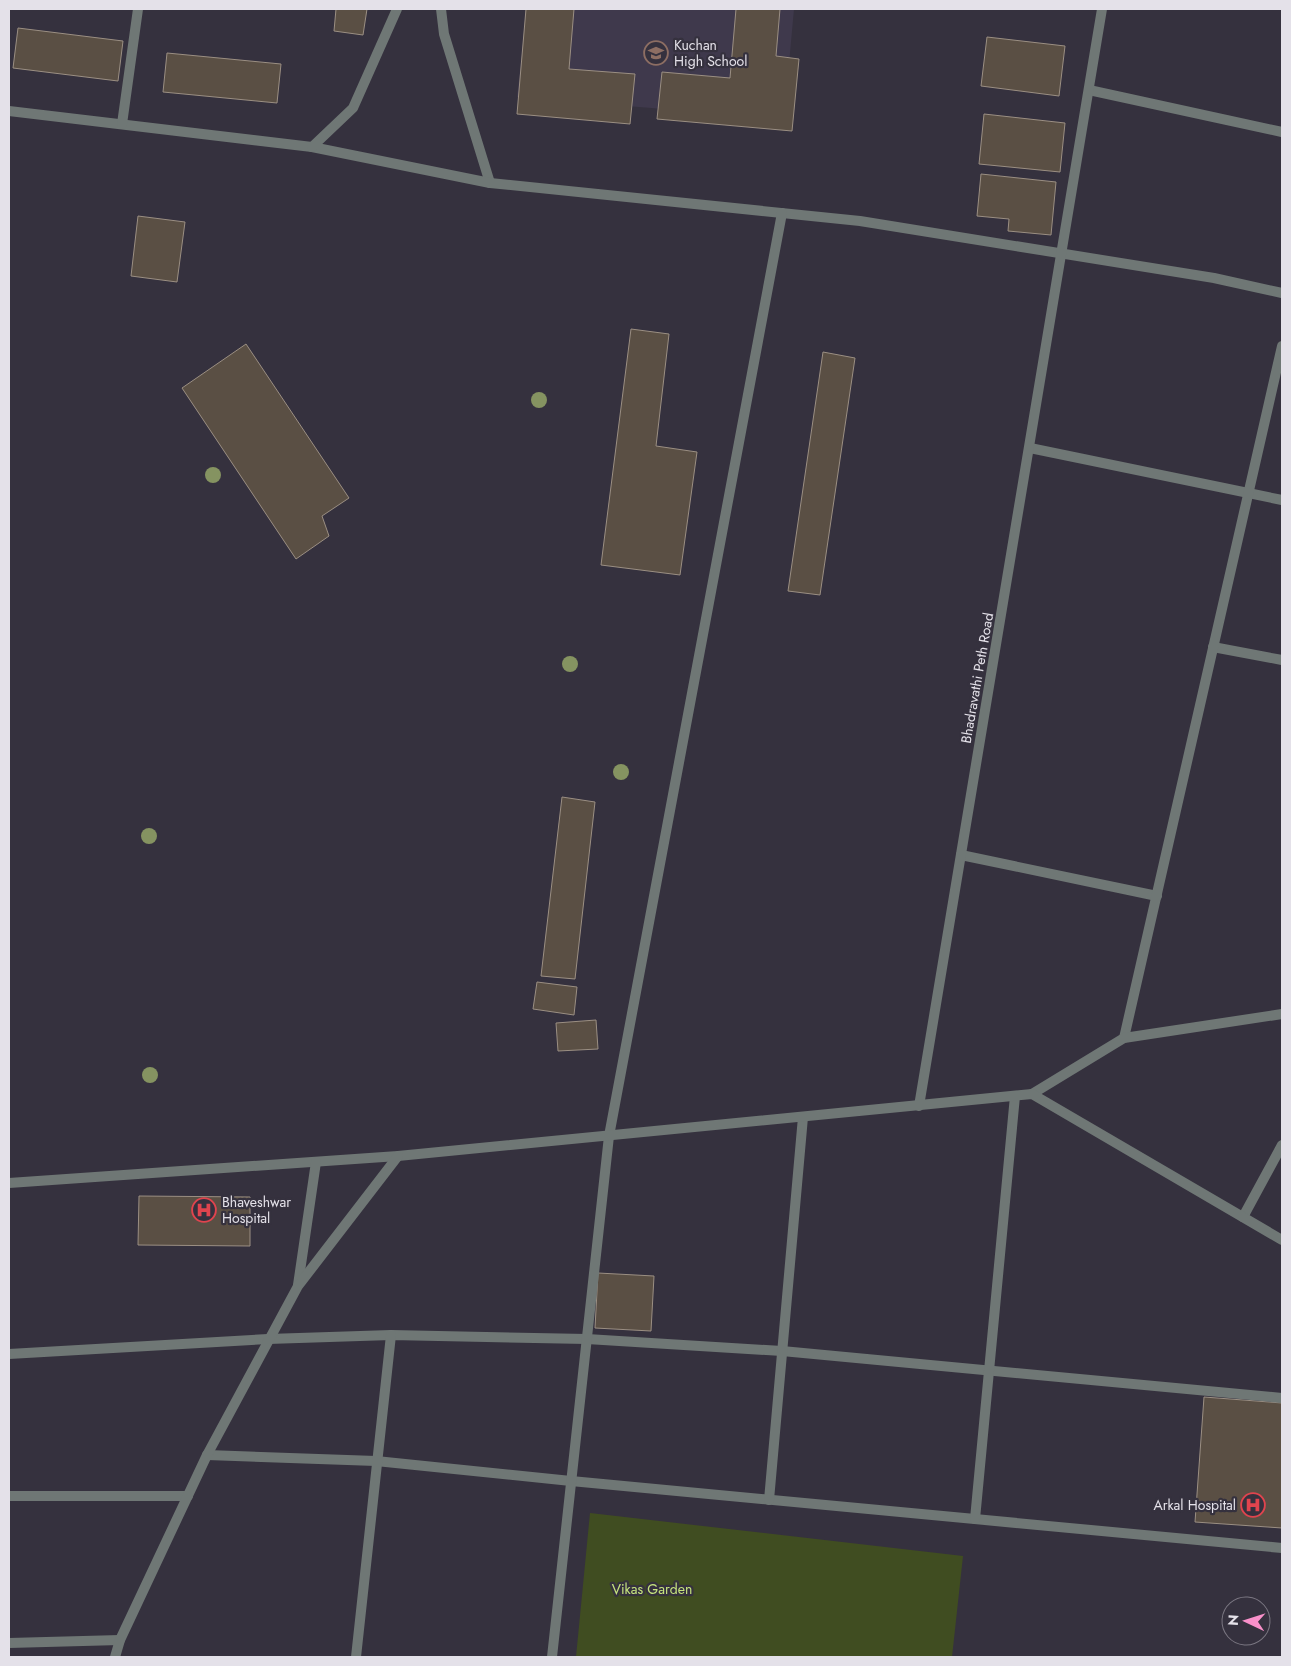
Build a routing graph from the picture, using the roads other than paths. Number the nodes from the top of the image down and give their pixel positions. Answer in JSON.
{"nodes":[{"id":1,"x":138,"y":9,"type":"edge"},
{"id":2,"x":397,"y":9,"type":"edge"},
{"id":3,"x":441,"y":9,"type":"edge"},
{"id":4,"x":1102,"y":9,"type":"edge"},
{"id":5,"x":1089,"y":90,"type":"junction"},
{"id":6,"x":9,"y":111,"type":"edge"},
{"id":7,"x":122,"y":124,"type":"junction"},
{"id":8,"x":1282,"y":132,"type":"edge"},
{"id":9,"x":312,"y":147,"type":"junction"},
{"id":10,"x":490,"y":183,"type":"junction"},
{"id":11,"x":782,"y":213,"type":"junction"},
{"id":12,"x":1062,"y":254,"type":"junction"},
{"id":13,"x":1282,"y":293,"type":"edge"},
{"id":14,"x":1282,"y":346,"type":"edge"},
{"id":15,"x":1030,"y":448,"type":"junction"},
{"id":16,"x":1249,"y":493,"type":"junction"},
{"id":17,"x":1282,"y":500,"type":"edge"},
{"id":18,"x":1214,"y":647,"type":"junction"},
{"id":19,"x":1282,"y":660,"type":"edge"},
{"id":20,"x":961,"y":855,"type":"junction"},
{"id":21,"x":1157,"y":896,"type":"junction"},
{"id":22,"x":1282,"y":1014,"type":"edge"},
{"id":23,"x":1124,"y":1038,"type":"junction"},
{"id":24,"x":1032,"y":1094,"type":"junction"},
{"id":25,"x":1015,"y":1096,"type":"junction"},
{"id":26,"x":918,"y":1106,"type":"junction"},
{"id":27,"x":803,"y":1117,"type":"junction"},
{"id":28,"x":609,"y":1136,"type":"junction"},
{"id":29,"x":1282,"y":1145,"type":"edge"},
{"id":30,"x":398,"y":1156,"type":"junction"},
{"id":31,"x":316,"y":1162,"type":"junction"},
{"id":32,"x":9,"y":1183,"type":"edge"},
{"id":33,"x":1243,"y":1218,"type":"junction"},
{"id":34,"x":1282,"y":1240,"type":"edge"},
{"id":35,"x":298,"y":1286,"type":"junction"},
{"id":36,"x":391,"y":1334,"type":"junction"},
{"id":37,"x":268,"y":1339,"type":"junction"},
{"id":38,"x":587,"y":1339,"type":"junction"},
{"id":39,"x":782,"y":1351,"type":"junction"},
{"id":40,"x":9,"y":1354,"type":"edge"},
{"id":41,"x":989,"y":1370,"type":"junction"},
{"id":42,"x":1282,"y":1398,"type":"edge"},
{"id":43,"x":207,"y":1455,"type":"junction"},
{"id":44,"x":376,"y":1461,"type":"junction"},
{"id":45,"x":571,"y":1481,"type":"junction"},
{"id":46,"x":9,"y":1496,"type":"edge"},
{"id":47,"x":188,"y":1496,"type":"junction"},
{"id":48,"x":769,"y":1500,"type":"junction"},
{"id":49,"x":975,"y":1519,"type":"junction"},
{"id":50,"x":1282,"y":1548,"type":"edge"},
{"id":51,"x":120,"y":1640,"type":"junction"},
{"id":52,"x":9,"y":1643,"type":"edge"},
{"id":53,"x":115,"y":1657,"type":"edge"},
{"id":54,"x":356,"y":1657,"type":"edge"},
{"id":55,"x":552,"y":1657,"type":"edge"}],
"edges":[{"from":1,"to":7,"type":"street"},
{"from":2,"to":9,"type":"street"},
{"from":3,"to":10,"type":"street"},
{"from":4,"to":5,"type":"street","name":"Bhadravathi Peth Road"},
{"from":5,"to":8,"type":"street"},
{"from":5,"to":12,"type":"street","name":"Bhadravathi Peth Road"},
{"from":6,"to":7,"type":"street"},
{"from":7,"to":9,"type":"street"},
{"from":9,"to":10,"type":"street"},
{"from":10,"to":11,"type":"street"},
{"from":11,"to":12,"type":"street"},
{"from":11,"to":28,"type":"street"},
{"from":12,"to":13,"type":"street"},
{"from":12,"to":15,"type":"street","name":"Bhadravathi Peth Road"},
{"from":14,"to":16,"type":"street"},
{"from":15,"to":16,"type":"street"},
{"from":15,"to":20,"type":"street","name":"Bhadravathi Peth Road"},
{"from":16,"to":17,"type":"street"},
{"from":16,"to":18,"type":"street"},
{"from":18,"to":19,"type":"street"},
{"from":18,"to":21,"type":"street"},
{"from":20,"to":21,"type":"street"},
{"from":20,"to":26,"type":"street","name":"Bhadravathi Peth Road"},
{"from":21,"to":23,"type":"street"},
{"from":22,"to":23,"type":"street"},
{"from":23,"to":24,"type":"street"},
{"from":24,"to":25,"type":"street"},
{"from":24,"to":33,"type":"street"},
{"from":25,"to":26,"type":"street"},
{"from":25,"to":41,"type":"street"},
{"from":26,"to":27,"type":"street"},
{"from":27,"to":28,"type":"street"},
{"from":27,"to":39,"type":"street"},
{"from":28,"to":30,"type":"street"},
{"from":28,"to":38,"type":"street"},
{"from":29,"to":33,"type":"street"},
{"from":30,"to":31,"type":"street"},
{"from":30,"to":35,"type":"street"},
{"from":31,"to":32,"type":"street"},
{"from":31,"to":35,"type":"street"},
{"from":33,"to":34,"type":"street"},
{"from":35,"to":37,"type":"street"},
{"from":36,"to":37,"type":"street"},
{"from":36,"to":38,"type":"street"},
{"from":36,"to":44,"type":"street"},
{"from":37,"to":40,"type":"street"},
{"from":37,"to":43,"type":"street"},
{"from":38,"to":39,"type":"street"},
{"from":38,"to":45,"type":"street"},
{"from":39,"to":41,"type":"street"},
{"from":39,"to":48,"type":"street"},
{"from":41,"to":42,"type":"street"},
{"from":41,"to":49,"type":"street"},
{"from":43,"to":44,"type":"street"},
{"from":43,"to":47,"type":"street"},
{"from":44,"to":45,"type":"street"},
{"from":44,"to":54,"type":"street"},
{"from":45,"to":48,"type":"street"},
{"from":45,"to":55,"type":"street"},
{"from":46,"to":47,"type":"street"},
{"from":47,"to":51,"type":"street"},
{"from":48,"to":49,"type":"street"},
{"from":49,"to":50,"type":"street"},
{"from":51,"to":52,"type":"street"},
{"from":51,"to":53,"type":"street"}]}
